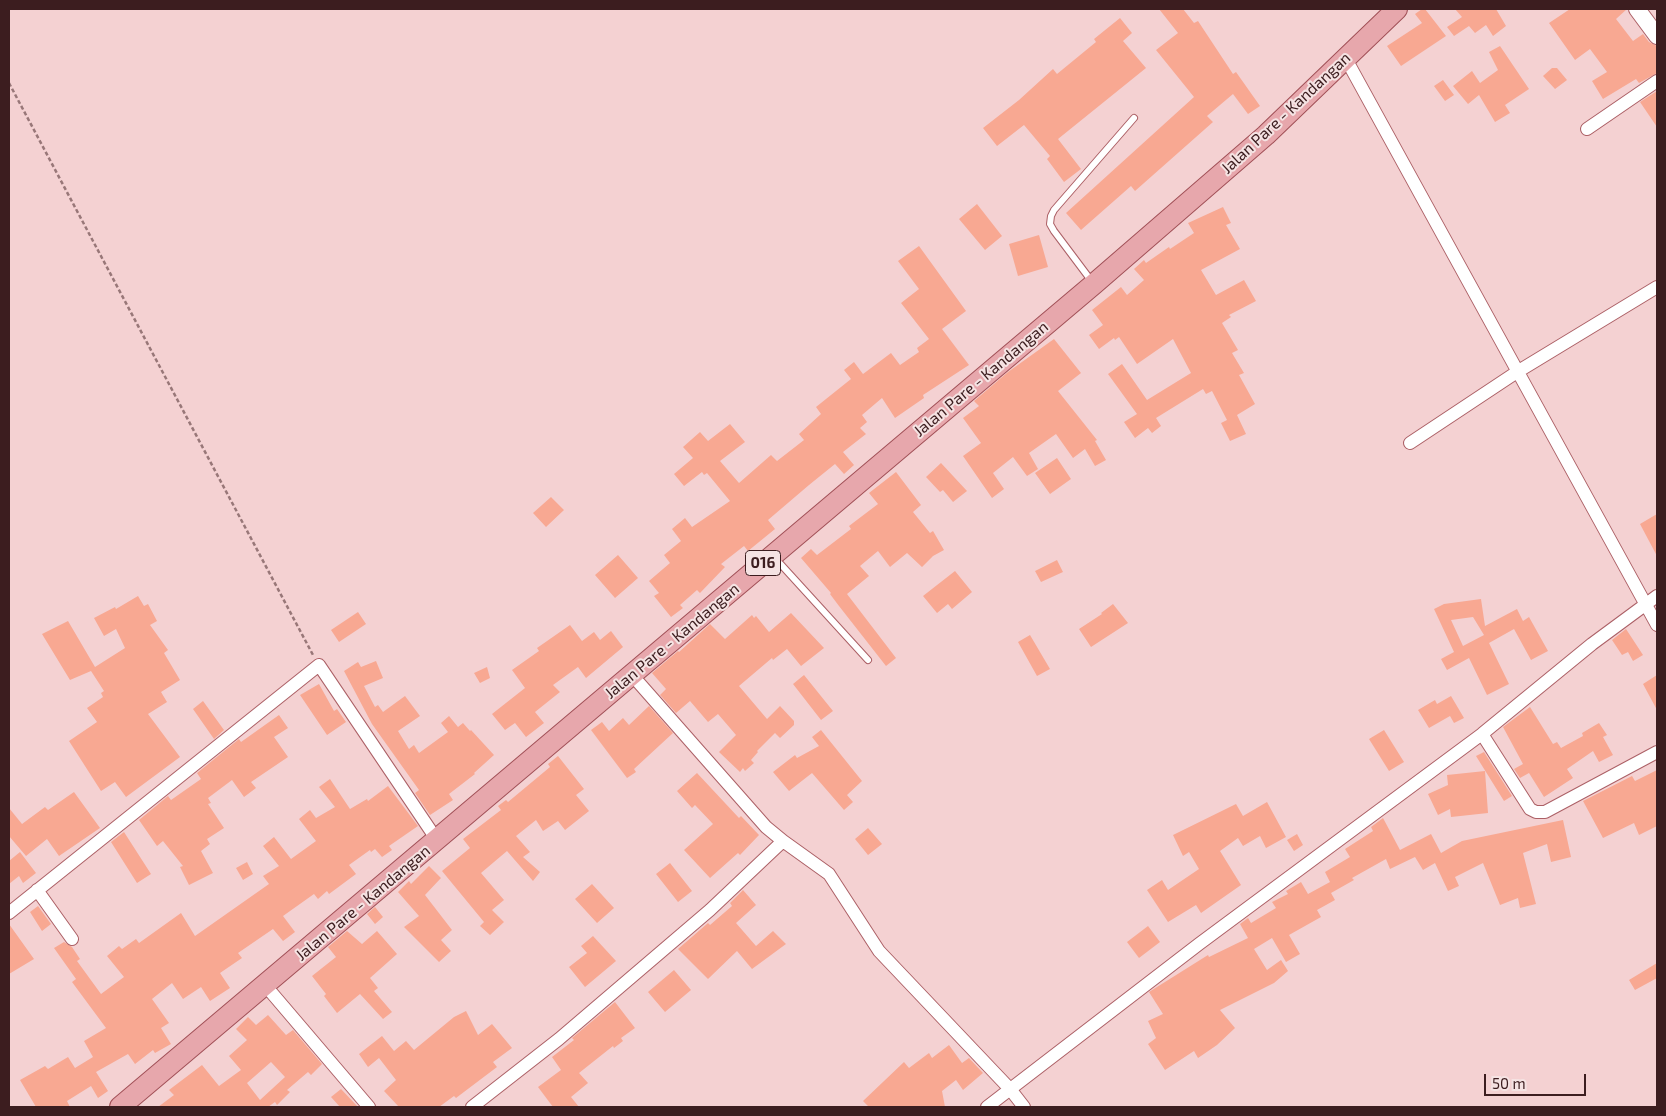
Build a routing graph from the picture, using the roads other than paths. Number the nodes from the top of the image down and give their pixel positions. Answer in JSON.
{"nodes":[{"id":1,"x":1397,"y":9,"type":"edge"},
{"id":2,"x":1637,"y":9,"type":"edge"},
{"id":3,"x":1657,"y":36,"type":"edge"},
{"id":4,"x":1346,"y":59,"type":"junction"},
{"id":5,"x":1657,"y":81,"type":"edge"},
{"id":6,"x":1134,"y":118,"type":"dead end"},
{"id":7,"x":1587,"y":129,"type":"dead end"},
{"id":8,"x":1094,"y":284,"type":"junction"},
{"id":9,"x":1657,"y":287,"type":"edge"},
{"id":10,"x":1518,"y":372,"type":"junction"},
{"id":11,"x":1410,"y":443,"type":"dead end"},
{"id":12,"x":773,"y":555,"type":"junction"},
{"id":13,"x":1657,"y":596,"type":"edge"},
{"id":14,"x":1646,"y":604,"type":"junction"},
{"id":15,"x":1657,"y":625,"type":"edge"},
{"id":16,"x":868,"y":660,"type":"dead end"},
{"id":17,"x":632,"y":675,"type":"junction"},
{"id":18,"x":1482,"y":734,"type":"junction"},
{"id":19,"x":1657,"y":752,"type":"edge"},
{"id":20,"x":437,"y":840,"type":"junction"},
{"id":21,"x":783,"y":841,"type":"junction"},
{"id":22,"x":37,"y":890,"type":"junction"},
{"id":23,"x":9,"y":913,"type":"edge"},
{"id":24,"x":72,"y":939,"type":"dead end"},
{"id":25,"x":265,"y":984,"type":"junction"},
{"id":26,"x":1010,"y":1089,"type":"junction"},
{"id":27,"x":120,"y":1107,"type":"edge"},
{"id":28,"x":369,"y":1107,"type":"edge"},
{"id":29,"x":472,"y":1107,"type":"edge"},
{"id":30,"x":987,"y":1107,"type":"edge"},
{"id":31,"x":1024,"y":1107,"type":"edge"}],
"edges":[{"from":1,"to":4,"type":"main road","name":"Jalan Pare - Kandangan","number":"016"},
{"from":2,"to":3,"type":"street"},
{"from":4,"to":8,"type":"main road","name":"Jalan Pare - Kandangan","number":"016"},
{"from":4,"to":10,"type":"street"},
{"from":5,"to":7,"type":"street"},
{"from":6,"to":8,"type":"lane"},
{"from":8,"to":12,"type":"main road","name":"Jalan Pare - Kandangan","number":"016"},
{"from":9,"to":10,"type":"street"},
{"from":10,"to":11,"type":"street"},
{"from":10,"to":14,"type":"street"},
{"from":12,"to":16,"type":"lane"},
{"from":12,"to":17,"type":"main road","name":"Jalan Pare - Kandangan","number":"016"},
{"from":13,"to":14,"type":"street"},
{"from":14,"to":15,"type":"street"},
{"from":14,"to":18,"type":"street"},
{"from":17,"to":20,"type":"main road","name":"Jalan Pare - Kandangan","number":"016"},
{"from":17,"to":21,"type":"street"},
{"from":18,"to":19,"type":"street"},
{"from":18,"to":26,"type":"street"},
{"from":20,"to":22,"type":"street"},
{"from":20,"to":25,"type":"main road","name":"Jalan Pare - Kandangan","number":"016"},
{"from":21,"to":26,"type":"street"},
{"from":21,"to":29,"type":"street"},
{"from":22,"to":23,"type":"street"},
{"from":22,"to":24,"type":"street"},
{"from":25,"to":27,"type":"main road","name":"Jalan Pare - Kandangan","number":"016"},
{"from":25,"to":28,"type":"street"},
{"from":26,"to":30,"type":"street"},
{"from":26,"to":31,"type":"street"}]}
